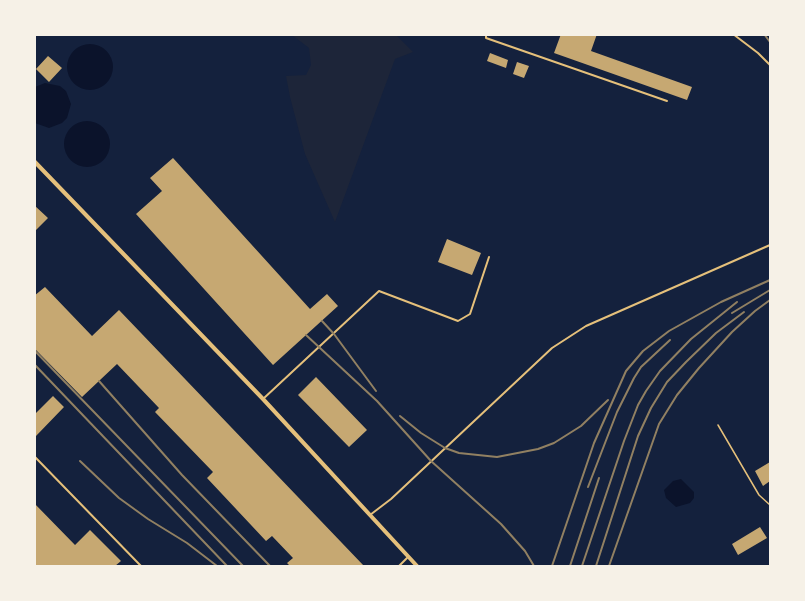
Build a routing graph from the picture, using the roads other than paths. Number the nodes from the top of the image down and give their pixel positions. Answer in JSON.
{"nodes":[{"id":1,"x":486,"y":34,"type":"edge"},
{"id":2,"x":733,"y":34,"type":"edge"},
{"id":3,"x":771,"y":65,"type":"edge"},
{"id":4,"x":667,"y":101,"type":"dead end"},
{"id":5,"x":34,"y":161,"type":"edge"},
{"id":6,"x":771,"y":245,"type":"edge"},
{"id":7,"x":489,"y":257,"type":"dead end"},
{"id":8,"x":263,"y":399,"type":"junction"},
{"id":9,"x":34,"y":456,"type":"edge"},
{"id":10,"x":369,"y":515,"type":"junction"},
{"id":11,"x":408,"y":557,"type":"junction"},
{"id":12,"x":141,"y":567,"type":"edge"},
{"id":13,"x":399,"y":567,"type":"edge"},
{"id":14,"x":417,"y":567,"type":"edge"}],
"edges":[{"from":1,"to":4,"type":"lane"},
{"from":2,"to":3,"type":"lane"},
{"from":5,"to":8,"type":"street"},
{"from":6,"to":10,"type":"lane"},
{"from":7,"to":8,"type":"lane"},
{"from":8,"to":10,"type":"street"},
{"from":9,"to":12,"type":"lane"},
{"from":10,"to":11,"type":"street"},
{"from":11,"to":13,"type":"lane"},
{"from":11,"to":14,"type":"street"}]}
